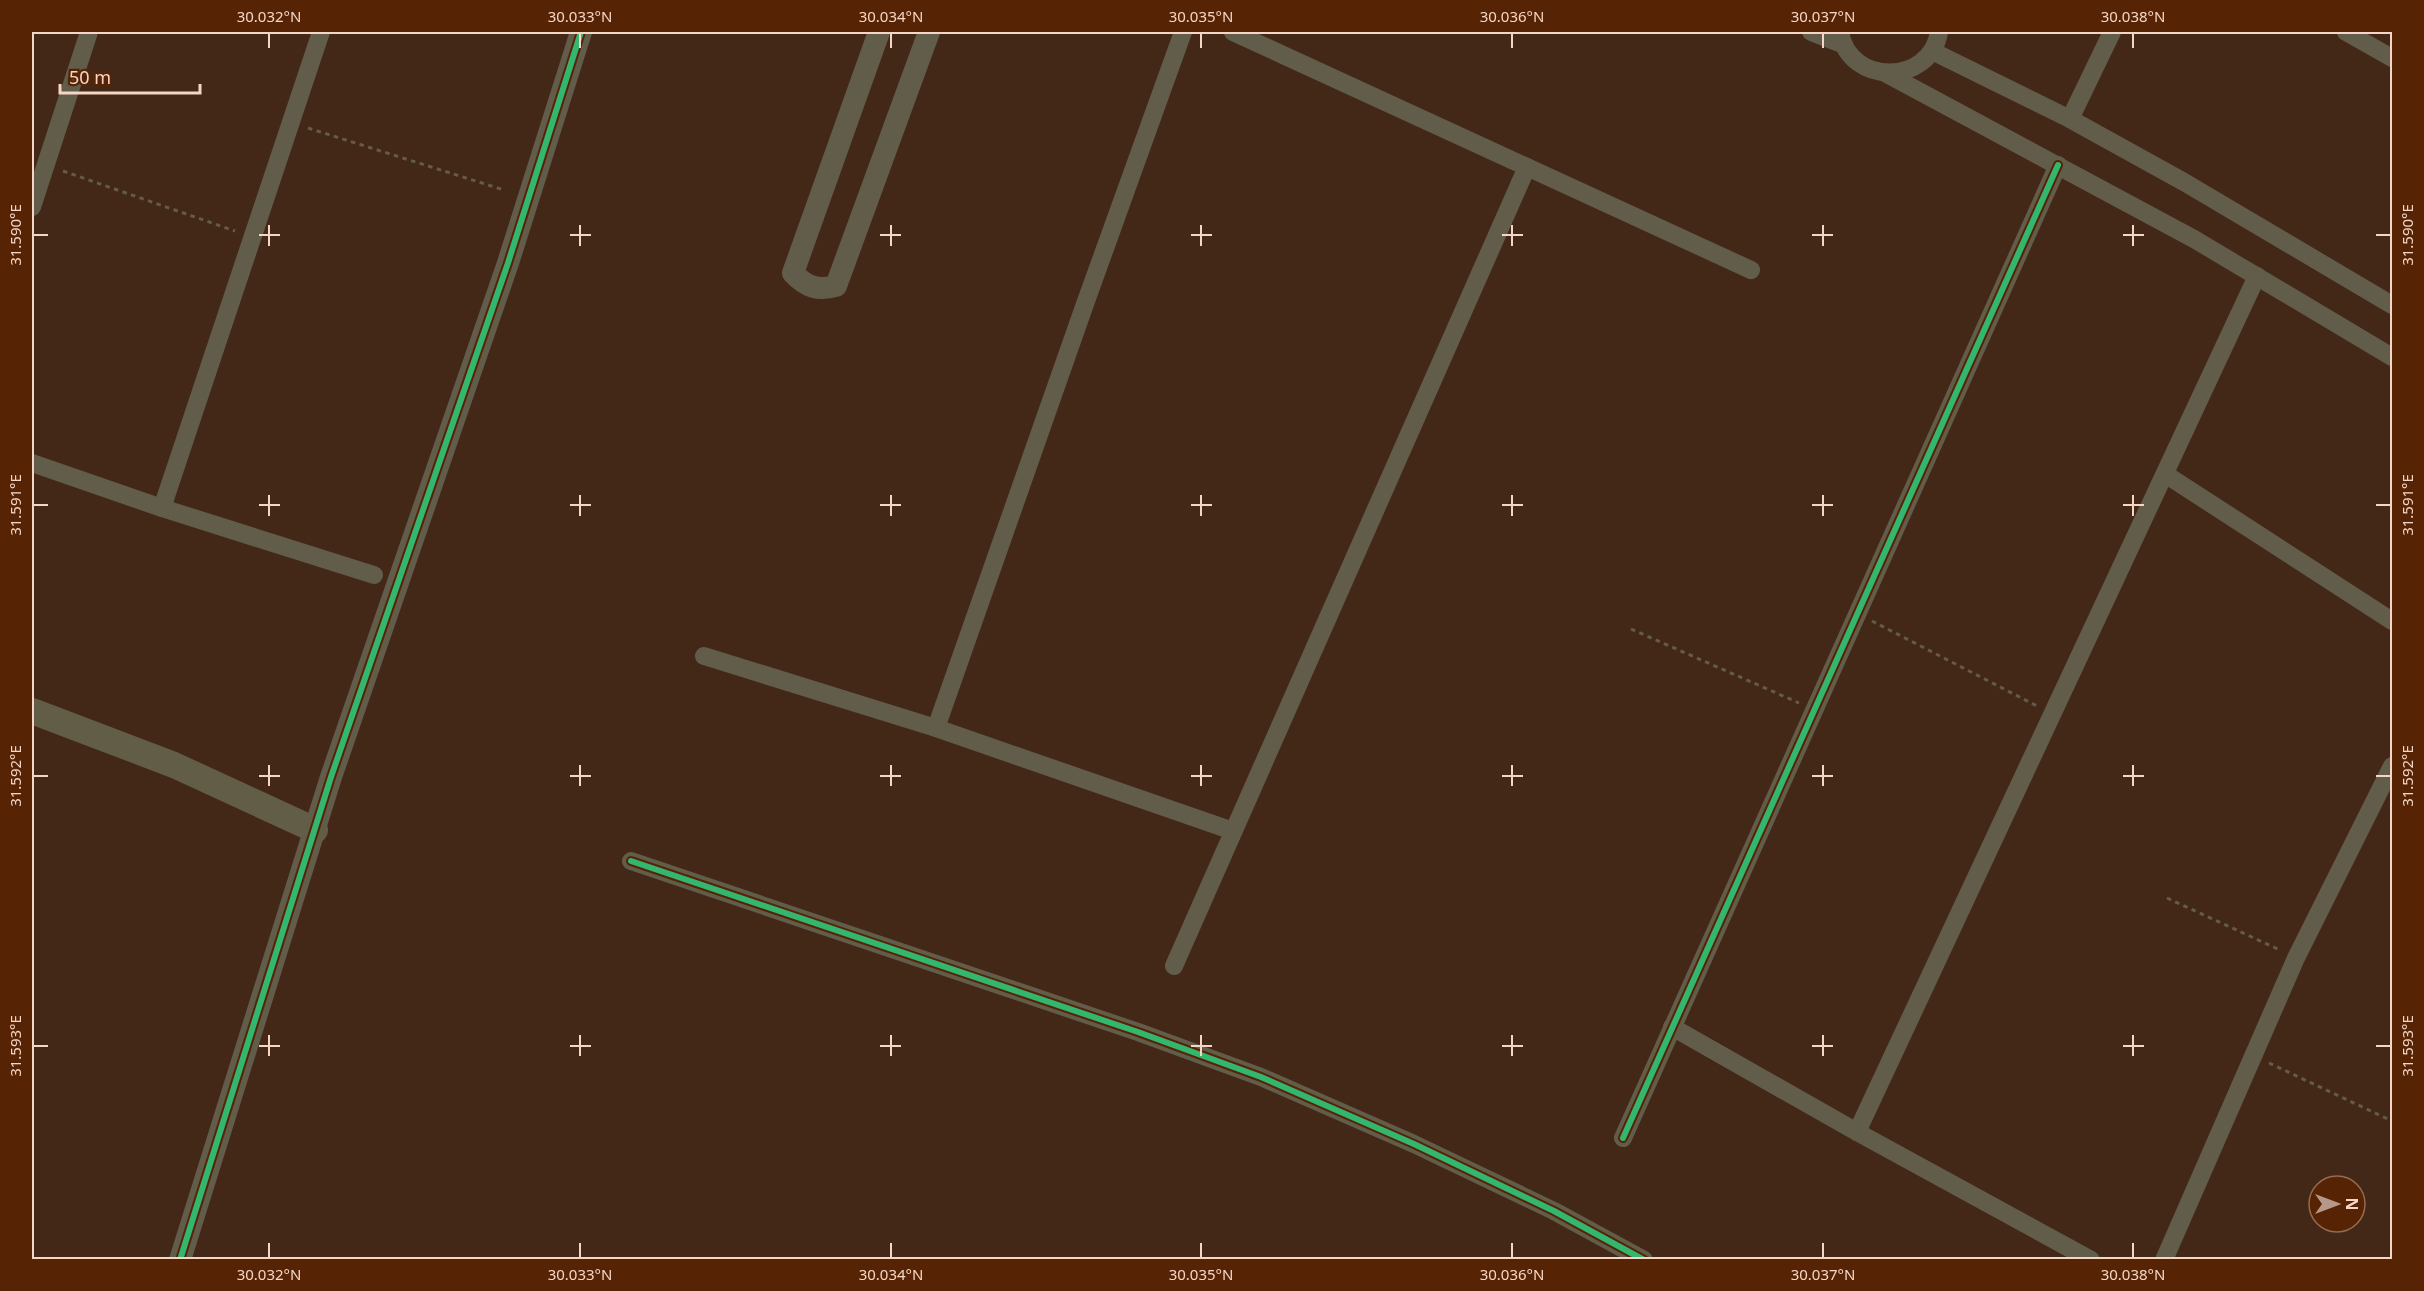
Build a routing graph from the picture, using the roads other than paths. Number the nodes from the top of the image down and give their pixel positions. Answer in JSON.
{"nodes":[{"id":1,"x":89,"y":32,"type":"edge"},
{"id":2,"x":321,"y":32,"type":"edge"},
{"id":3,"x":581,"y":32,"type":"edge"},
{"id":4,"x":879,"y":32,"type":"edge"},
{"id":5,"x":929,"y":32,"type":"edge"},
{"id":6,"x":1184,"y":32,"type":"edge"},
{"id":7,"x":1233,"y":32,"type":"edge"},
{"id":8,"x":1811,"y":32,"type":"edge"},
{"id":9,"x":1939,"y":32,"type":"edge"},
{"id":10,"x":2112,"y":32,"type":"edge"},
{"id":11,"x":2346,"y":32,"type":"edge"},
{"id":12,"x":1842,"y":38,"type":"edge"},
{"id":13,"x":1932,"y":51,"type":"junction"},
{"id":14,"x":2392,"y":58,"type":"edge"},
{"id":15,"x":1887,"y":74,"type":"junction"},
{"id":16,"x":2070,"y":118,"type":"junction"},
{"id":17,"x":2058,"y":165,"type":"junction"},
{"id":18,"x":1527,"y":167,"type":"junction"},
{"id":19,"x":32,"y":207,"type":"edge"},
{"id":20,"x":1751,"y":270,"type":"dead end"},
{"id":21,"x":2257,"y":276,"type":"junction"},
{"id":22,"x":2392,"y":305,"type":"edge"},
{"id":23,"x":2392,"y":357,"type":"edge"},
{"id":24,"x":32,"y":463,"type":"edge"},
{"id":25,"x":2165,"y":474,"type":"junction"},
{"id":26,"x":162,"y":508,"type":"junction"},
{"id":27,"x":374,"y":575,"type":"dead end"},
{"id":28,"x":2392,"y":621,"type":"edge"},
{"id":29,"x":704,"y":656,"type":"dead end"},
{"id":30,"x":32,"y":711,"type":"edge"},
{"id":31,"x":936,"y":728,"type":"junction"},
{"id":32,"x":2392,"y":766,"type":"edge"},
{"id":33,"x":315,"y":830,"type":"junction"},
{"id":34,"x":1233,"y":831,"type":"junction"},
{"id":35,"x":631,"y":861,"type":"dead end"},
{"id":36,"x":1174,"y":966,"type":"dead end"},
{"id":37,"x":1672,"y":1026,"type":"junction"},
{"id":38,"x":1857,"y":1132,"type":"junction"},
{"id":39,"x":1623,"y":1138,"type":"dead end"},
{"id":40,"x":180,"y":1260,"type":"edge"},
{"id":41,"x":1644,"y":1260,"type":"edge"},
{"id":42,"x":2091,"y":1260,"type":"edge"},
{"id":43,"x":2164,"y":1260,"type":"edge"}],
"edges":[{"from":1,"to":19,"type":"street"},
{"from":2,"to":26,"type":"street"},
{"from":3,"to":33,"type":"street"},
{"from":4,"to":5,"type":"street"},
{"from":6,"to":31,"type":"street"},
{"from":7,"to":18,"type":"street"},
{"from":8,"to":12,"type":"street"},
{"from":9,"to":13,"type":"street"},
{"from":10,"to":16,"type":"street"},
{"from":11,"to":14,"type":"street"},
{"from":12,"to":15,"type":"street"},
{"from":13,"to":15,"type":"street"},
{"from":13,"to":16,"type":"street"},
{"from":15,"to":17,"type":"street"},
{"from":16,"to":22,"type":"street"},
{"from":17,"to":21,"type":"street"},
{"from":17,"to":37,"type":"street"},
{"from":18,"to":20,"type":"street"},
{"from":18,"to":34,"type":"street"},
{"from":21,"to":23,"type":"street"},
{"from":21,"to":25,"type":"street"},
{"from":24,"to":26,"type":"street"},
{"from":25,"to":28,"type":"street"},
{"from":25,"to":38,"type":"street"},
{"from":26,"to":27,"type":"street"},
{"from":29,"to":31,"type":"street"},
{"from":30,"to":33,"type":"main road"},
{"from":31,"to":34,"type":"street"},
{"from":32,"to":43,"type":"street"},
{"from":33,"to":40,"type":"street"},
{"from":34,"to":36,"type":"street"},
{"from":35,"to":41,"type":"street"},
{"from":37,"to":38,"type":"street"},
{"from":37,"to":39,"type":"street"},
{"from":38,"to":42,"type":"street"}]}
